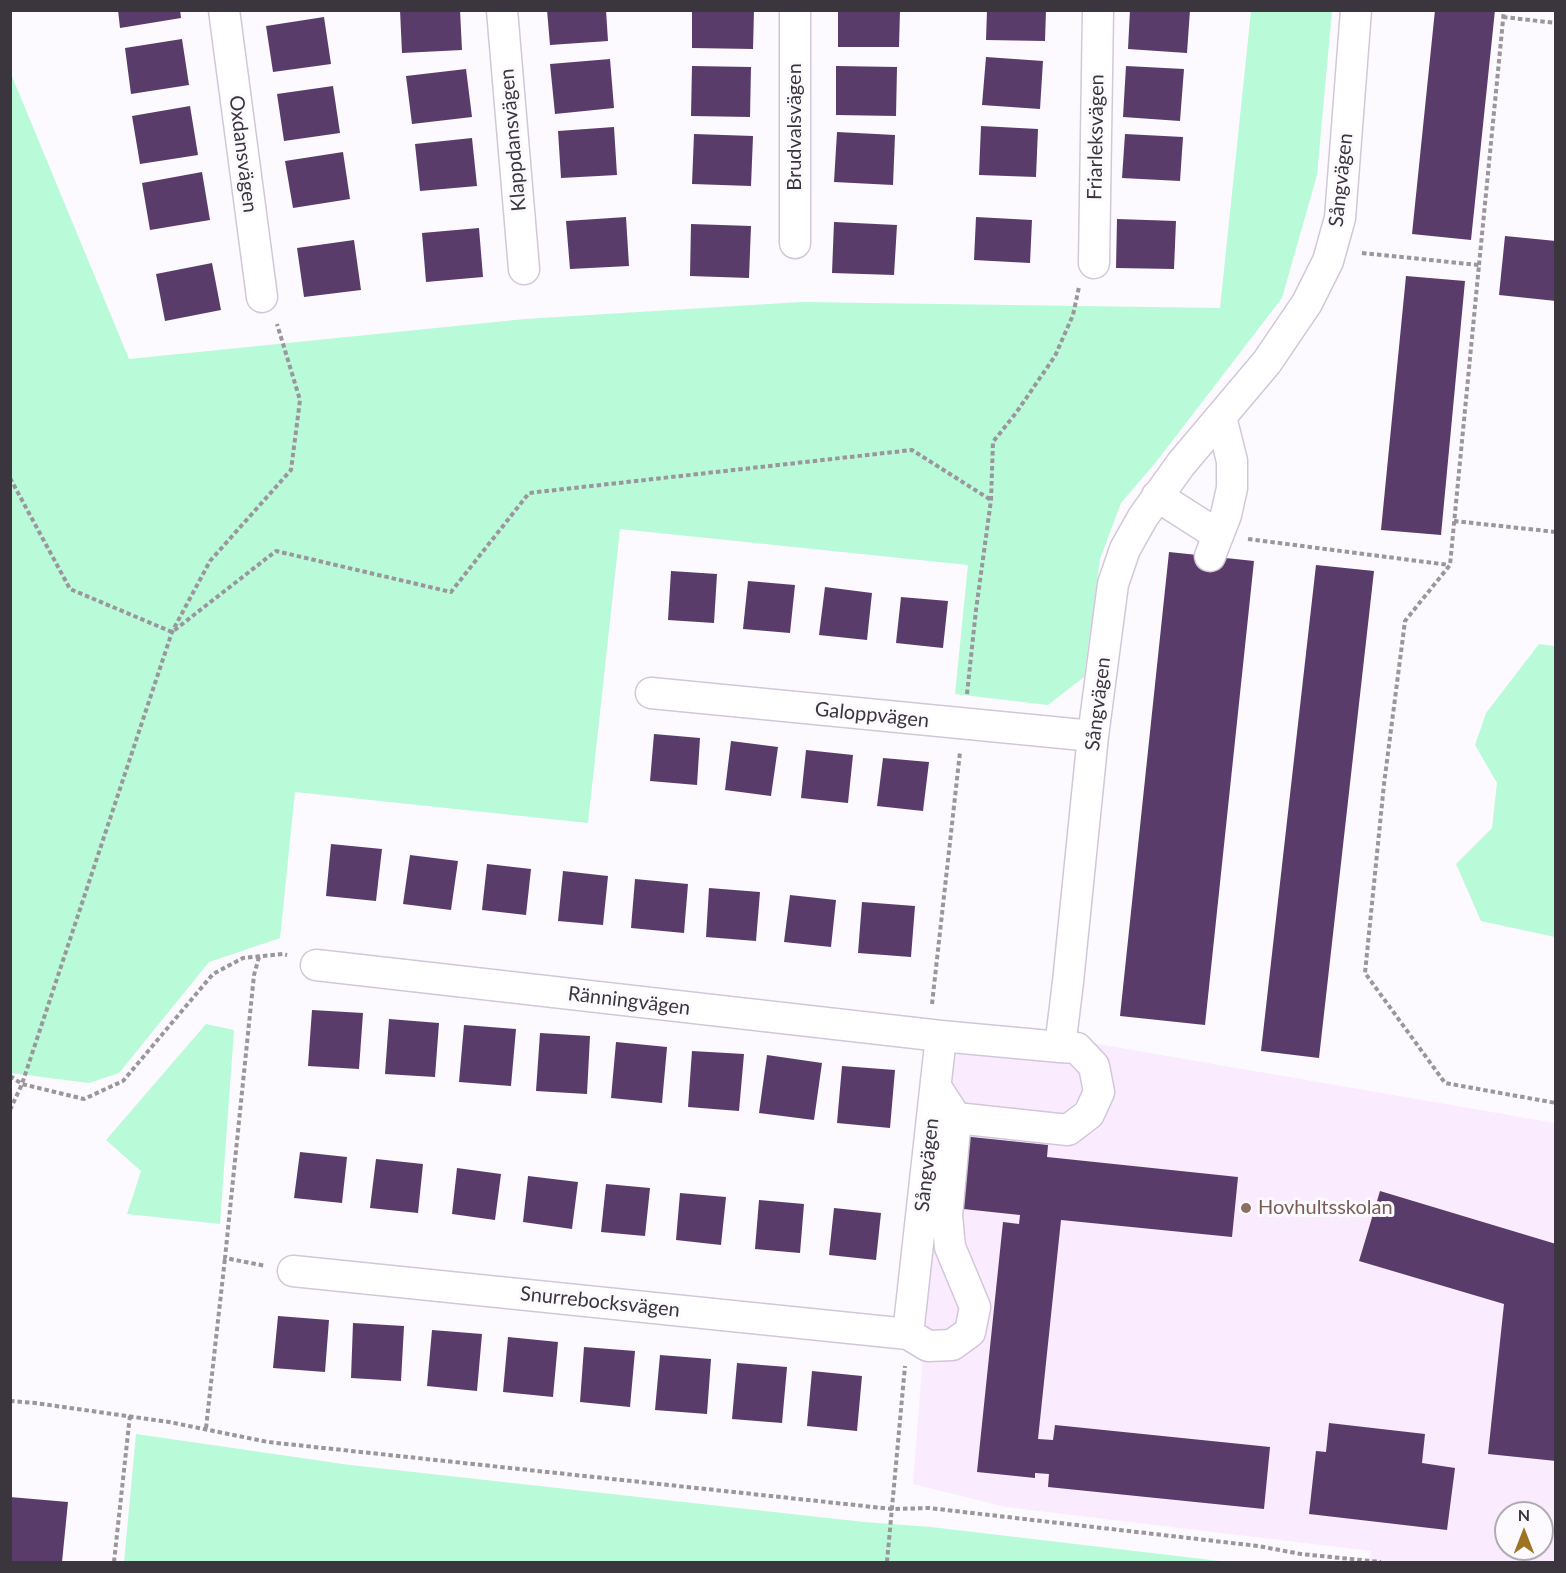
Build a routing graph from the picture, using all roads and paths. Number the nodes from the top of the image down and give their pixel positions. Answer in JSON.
{"nodes":[{"id":1,"x":224,"y":10,"type":"edge"},
{"id":2,"x":502,"y":10,"type":"edge"},
{"id":3,"x":795,"y":10,"type":"edge"},
{"id":4,"x":1098,"y":10,"type":"edge"},
{"id":5,"x":1356,"y":10,"type":"edge"},
{"id":6,"x":1504,"y":10,"type":"edge"},
{"id":7,"x":1503,"y":17,"type":"junction"},
{"id":8,"x":1556,"y":23,"type":"edge"},
{"id":9,"x":795,"y":243,"type":"dead end"},
{"id":10,"x":1331,"y":250,"type":"junction"},
{"id":11,"x":1094,"y":263,"type":"joint"},
{"id":12,"x":1479,"y":265,"type":"junction"},
{"id":13,"x":524,"y":269,"type":"dead end"},
{"id":14,"x":262,"y":297,"type":"joint"},
{"id":15,"x":1221,"y":417,"type":"junction"},
{"id":16,"x":10,"y":478,"type":"edge"},
{"id":17,"x":1157,"y":496,"type":"junction"},
{"id":18,"x":991,"y":500,"type":"junction"},
{"id":19,"x":1454,"y":521,"type":"junction"},
{"id":20,"x":1556,"y":532,"type":"edge"},
{"id":21,"x":1214,"y":546,"type":"junction"},
{"id":22,"x":1450,"y":565,"type":"junction"},
{"id":23,"x":172,"y":632,"type":"junction"},
{"id":24,"x":651,"y":693,"type":"dead end"},
{"id":25,"x":962,"y":723,"type":"junction"},
{"id":26,"x":1093,"y":736,"type":"junction"},
{"id":27,"x":259,"y":957,"type":"junction"},
{"id":28,"x":316,"y":965,"type":"joint"},
{"id":29,"x":934,"y":1035,"type":"junction"},
{"id":30,"x":1060,"y":1047,"type":"junction"},
{"id":31,"x":10,"y":1076,"type":"edge"},
{"id":32,"x":22,"y":1084,"type":"junction"},
{"id":33,"x":936,"y":1088,"type":"junction"},
{"id":34,"x":1556,"y":1103,"type":"edge"},
{"id":35,"x":10,"y":1110,"type":"edge"},
{"id":36,"x":956,"y":1118,"type":"junction"},
{"id":37,"x":225,"y":1258,"type":"junction"},
{"id":38,"x":292,"y":1271,"type":"joint"},
{"id":39,"x":908,"y":1334,"type":"junction"},
{"id":40,"x":10,"y":1401,"type":"edge"},
{"id":41,"x":130,"y":1416,"type":"junction"},
{"id":42,"x":206,"y":1428,"type":"junction"},
{"id":43,"x":892,"y":1509,"type":"junction"},
{"id":44,"x":1351,"y":1561,"type":"edge"},
{"id":45,"x":114,"y":1563,"type":"edge"},
{"id":46,"x":887,"y":1563,"type":"edge"},
{"id":47,"x":1381,"y":1563,"type":"edge"}],
"edges":[{"from":1,"to":14,"type":"street","name":"Oxdansvägen"},
{"from":2,"to":13,"type":"street","name":"Klappdansvägen"},
{"from":3,"to":9,"type":"street","name":"Brudvalsvägen"},
{"from":4,"to":11,"type":"street","name":"Friarleksvägen"},
{"from":5,"to":10,"type":"street","name":"Sångvägen"},
{"from":6,"to":7,"type":"path"},
{"from":7,"to":8,"type":"path"},
{"from":7,"to":12,"type":"path"},
{"from":10,"to":12,"type":"path"},
{"from":10,"to":15,"type":"street","name":"Sångvägen"},
{"from":11,"to":18,"type":"path"},
{"from":12,"to":19,"type":"path"},
{"from":14,"to":23,"type":"path"},
{"from":15,"to":17,"type":"street","name":"Sångvägen"},
{"from":15,"to":21,"type":"street"},
{"from":16,"to":23,"type":"path"},
{"from":17,"to":21,"type":"street"},
{"from":17,"to":26,"type":"street","name":"Sångvägen"},
{"from":18,"to":23,"type":"path"},
{"from":18,"to":25,"type":"path"},
{"from":19,"to":20,"type":"path"},
{"from":19,"to":22,"type":"path"},
{"from":21,"to":22,"type":"path"},
{"from":22,"to":34,"type":"path"},
{"from":23,"to":32,"type":"path"},
{"from":24,"to":25,"type":"street","name":"Galoppvägen"},
{"from":25,"to":26,"type":"street","name":"Galoppvägen"},
{"from":25,"to":29,"type":"path"},
{"from":26,"to":30,"type":"street","name":"Sångvägen"},
{"from":27,"to":28,"type":"path"},
{"from":27,"to":32,"type":"path"},
{"from":27,"to":37,"type":"path"},
{"from":28,"to":29,"type":"street","name":"Ränningvägen"},
{"from":29,"to":30,"type":"street"},
{"from":29,"to":33,"type":"street","name":"Sångvägen"},
{"from":30,"to":36,"type":"street"},
{"from":31,"to":32,"type":"path"},
{"from":32,"to":35,"type":"path"},
{"from":33,"to":36,"type":"street"},
{"from":33,"to":39,"type":"street","name":"Sångvägen"},
{"from":36,"to":39,"type":"street","name":"Snurrebocksvägen"},
{"from":37,"to":38,"type":"path"},
{"from":37,"to":42,"type":"path"},
{"from":38,"to":39,"type":"street","name":"Snurrebocksvägen"},
{"from":39,"to":43,"type":"path"},
{"from":40,"to":41,"type":"path"},
{"from":41,"to":42,"type":"path"},
{"from":41,"to":45,"type":"path"},
{"from":42,"to":43,"type":"path"},
{"from":43,"to":44,"type":"path"},
{"from":43,"to":46,"type":"path"},
{"from":44,"to":47,"type":"path"}]}
